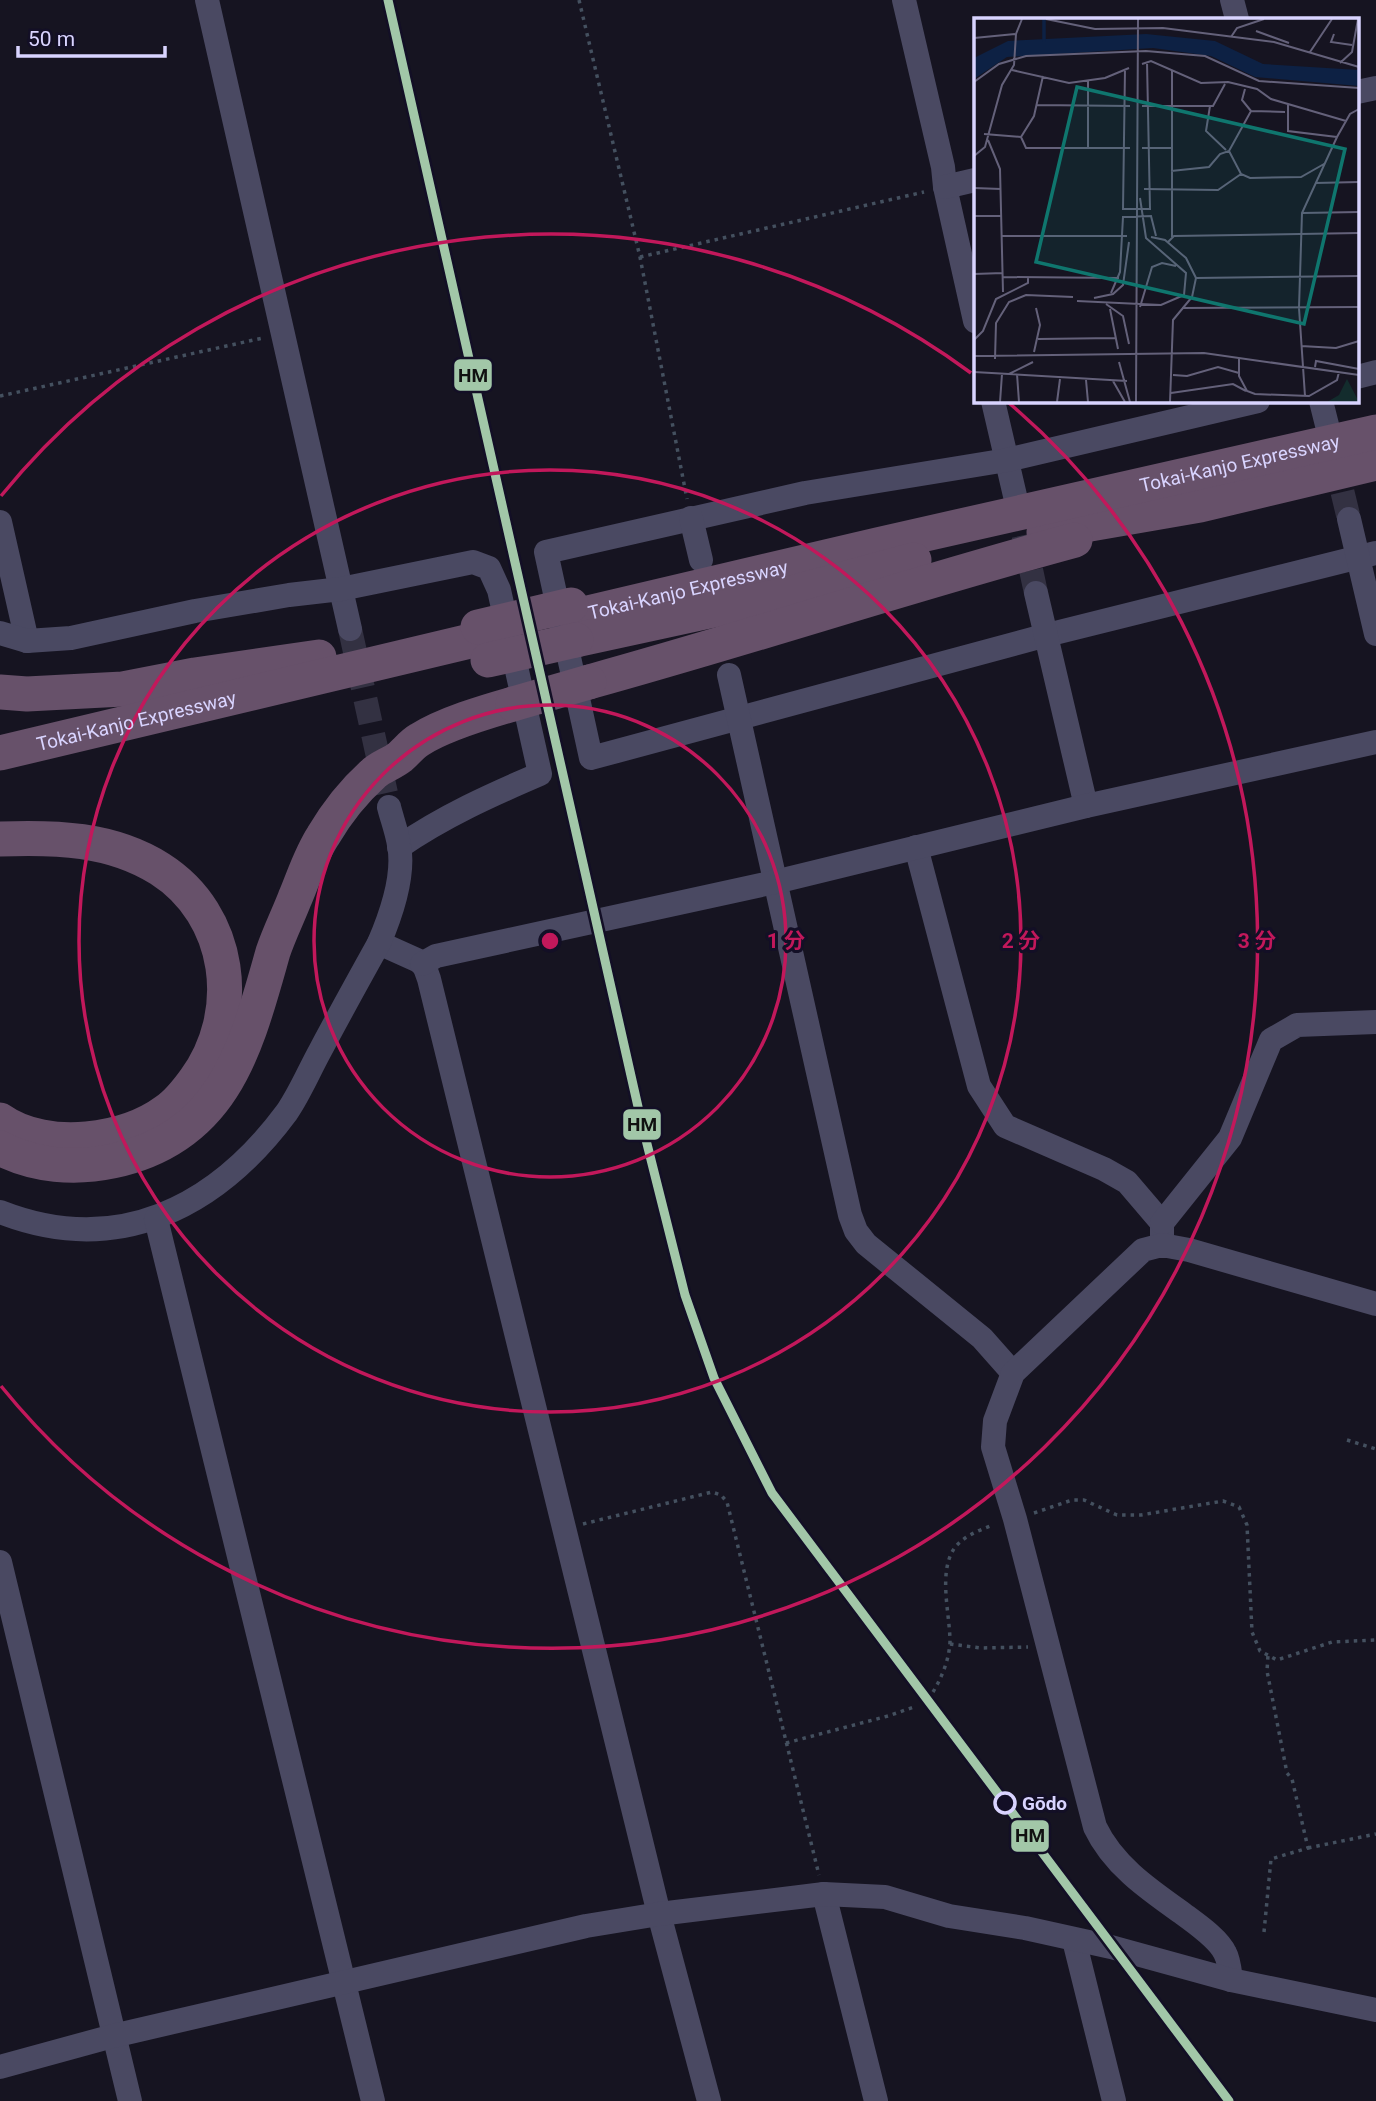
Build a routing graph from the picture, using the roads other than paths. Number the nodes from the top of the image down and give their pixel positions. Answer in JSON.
{"nodes":[{"id":1,"x":206,"y":0,"type":"edge"},
{"id":2,"x":904,"y":0,"type":"edge"},
{"id":3,"x":1232,"y":0,"type":"edge"},
{"id":4,"x":1237,"y":18,"type":"edge"},
{"id":5,"x":1376,"y":88,"type":"edge"},
{"id":6,"x":1358,"y":92,"type":"edge"},
{"id":7,"x":974,"y":180,"type":"edge"},
{"id":8,"x":945,"y":187,"type":"junction"},
{"id":9,"x":974,"y":317,"type":"edge"},
{"id":10,"x":1376,"y":372,"type":"edge"},
{"id":11,"x":1358,"y":377,"type":"edge"},
{"id":12,"x":993,"y":402,"type":"edge"},
{"id":13,"x":1254,"y":402,"type":"edge"},
{"id":14,"x":1321,"y":402,"type":"edge"},
{"id":15,"x":1328,"y":429,"type":"tunnel mouth"},
{"id":16,"x":1376,"y":432,"type":"edge"},
{"id":17,"x":1007,"y":460,"type":"junction"},
{"id":18,"x":1376,"y":463,"type":"edge"},
{"id":19,"x":1016,"y":500,"type":"tunnel mouth"},
{"id":20,"x":1200,"y":505,"type":"junction"},
{"id":21,"x":691,"y":518,"type":"junction"},
{"id":22,"x":1349,"y":519,"type":"tunnel mouth"},
{"id":23,"x":0,"y":522,"type":"edge"},
{"id":24,"x":1367,"y":555,"type":"edge"},
{"id":25,"x":701,"y":560,"type":"dead end"},
{"id":26,"x":341,"y":589,"type":"junction"},
{"id":27,"x":1036,"y":593,"type":"tunnel mouth"},
{"id":28,"x":574,"y":621,"type":"junction"},
{"id":29,"x":350,"y":629,"type":"tunnel mouth"},
{"id":30,"x":0,"y":634,"type":"edge"},
{"id":31,"x":1376,"y":634,"type":"edge"},
{"id":32,"x":1047,"y":635,"type":"junction"},
{"id":33,"x":27,"y":641,"type":"junction"},
{"id":34,"x":484,"y":641,"type":"junction"},
{"id":35,"x":729,"y":675,"type":"dead end"},
{"id":36,"x":0,"y":692,"type":"edge"},
{"id":37,"x":739,"y":718,"type":"junction"},
{"id":38,"x":1376,"y":742,"type":"edge"},
{"id":39,"x":0,"y":753,"type":"edge"},
{"id":40,"x":0,"y":767,"type":"edge"},
{"id":41,"x":1086,"y":806,"type":"junction"},
{"id":42,"x":388,"y":807,"type":"tunnel mouth"},
{"id":43,"x":0,"y":839,"type":"edge"},
{"id":44,"x":399,"y":847,"type":"junction"},
{"id":45,"x":916,"y":847,"type":"junction"},
{"id":46,"x":775,"y":882,"type":"junction"},
{"id":47,"x":379,"y":943,"type":"junction"},
{"id":48,"x":422,"y":964,"type":"junction"},
{"id":49,"x":1376,"y":1022,"type":"edge"},
{"id":50,"x":0,"y":1120,"type":"edge"},
{"id":51,"x":0,"y":1148,"type":"edge"},
{"id":52,"x":0,"y":1212,"type":"edge"},
{"id":53,"x":156,"y":1219,"type":"junction"},
{"id":54,"x":1162,"y":1234,"type":"junction"},
{"id":55,"x":1376,"y":1304,"type":"edge"},
{"id":56,"x":1013,"y":1373,"type":"junction"},
{"id":57,"x":0,"y":1562,"type":"edge"},
{"id":58,"x":824,"y":1894,"type":"junction"},
{"id":59,"x":659,"y":1914,"type":"junction"},
{"id":60,"x":1074,"y":1940,"type":"junction"},
{"id":61,"x":1231,"y":1980,"type":"junction"},
{"id":62,"x":343,"y":1983,"type":"junction"},
{"id":63,"x":1376,"y":2010,"type":"edge"},
{"id":64,"x":113,"y":2036,"type":"junction"},
{"id":65,"x":0,"y":2067,"type":"edge"},
{"id":66,"x":130,"y":2101,"type":"edge"},
{"id":67,"x":373,"y":2101,"type":"edge"},
{"id":68,"x":709,"y":2101,"type":"edge"},
{"id":69,"x":876,"y":2101,"type":"edge"},
{"id":70,"x":1114,"y":2101,"type":"edge"}],
"edges":[{"from":1,"to":26,"type":"street"},
{"from":2,"to":8,"type":"street"},
{"from":3,"to":4,"type":"street"},
{"from":5,"to":6,"type":"street"},
{"from":7,"to":8,"type":"street"},
{"from":8,"to":9,"type":"street"},
{"from":10,"to":11,"type":"street"},
{"from":12,"to":17,"type":"street"},
{"from":13,"to":17,"type":"street"},
{"from":14,"to":15,"type":"street"},
{"from":16,"to":28,"type":"highway","name":"Tokai-Kanjo Expressway"},
{"from":17,"to":19,"type":"street"},
{"from":17,"to":21,"type":"street"},
{"from":18,"to":20,"type":"highway","name":"Tokai-Kanjo Expressway"},
{"from":20,"to":28,"type":"highway","name":"Tokai-Kanjo Expressway"},
{"from":20,"to":51,"type":"highway","bridge":true},
{"from":21,"to":25,"type":"street"},
{"from":21,"to":37,"type":"street"},
{"from":22,"to":24,"type":"street"},
{"from":23,"to":33,"type":"street"},
{"from":24,"to":31,"type":"street"},
{"from":24,"to":32,"type":"street"},
{"from":26,"to":29,"type":"street"},
{"from":26,"to":33,"type":"street"},
{"from":26,"to":44,"type":"street"},
{"from":27,"to":32,"type":"street"},
{"from":28,"to":34,"type":"highway","name":"Tokai-Kanjo Expressway"},
{"from":30,"to":33,"type":"street"},
{"from":32,"to":37,"type":"street"},
{"from":32,"to":41,"type":"street"},
{"from":34,"to":36,"type":"highway"},
{"from":34,"to":39,"type":"highway","name":"Tokai-Kanjo Expressway"},
{"from":34,"to":40,"type":"highway","name":"Tokai-Kanjo Expressway"},
{"from":35,"to":37,"type":"street"},
{"from":37,"to":46,"type":"street"},
{"from":38,"to":41,"type":"street"},
{"from":41,"to":45,"type":"street"},
{"from":42,"to":44,"type":"street"},
{"from":43,"to":50,"type":"highway"},
{"from":44,"to":47,"type":"street"},
{"from":45,"to":46,"type":"street"},
{"from":45,"to":54,"type":"street"},
{"from":46,"to":48,"type":"street"},
{"from":46,"to":56,"type":"street"},
{"from":47,"to":48,"type":"street"},
{"from":47,"to":53,"type":"street"},
{"from":48,"to":59,"type":"street"},
{"from":49,"to":54,"type":"street"},
{"from":52,"to":53,"type":"street"},
{"from":53,"to":62,"type":"street"},
{"from":54,"to":55,"type":"street"},
{"from":54,"to":56,"type":"street"},
{"from":56,"to":61,"type":"street"},
{"from":57,"to":64,"type":"street"},
{"from":58,"to":59,"type":"street"},
{"from":58,"to":60,"type":"street"},
{"from":58,"to":69,"type":"street"},
{"from":59,"to":62,"type":"street"},
{"from":59,"to":68,"type":"street"},
{"from":60,"to":61,"type":"street"},
{"from":60,"to":70,"type":"street"},
{"from":61,"to":63,"type":"street"},
{"from":62,"to":64,"type":"street"},
{"from":62,"to":67,"type":"street"},
{"from":64,"to":65,"type":"street"},
{"from":64,"to":66,"type":"street"}]}
